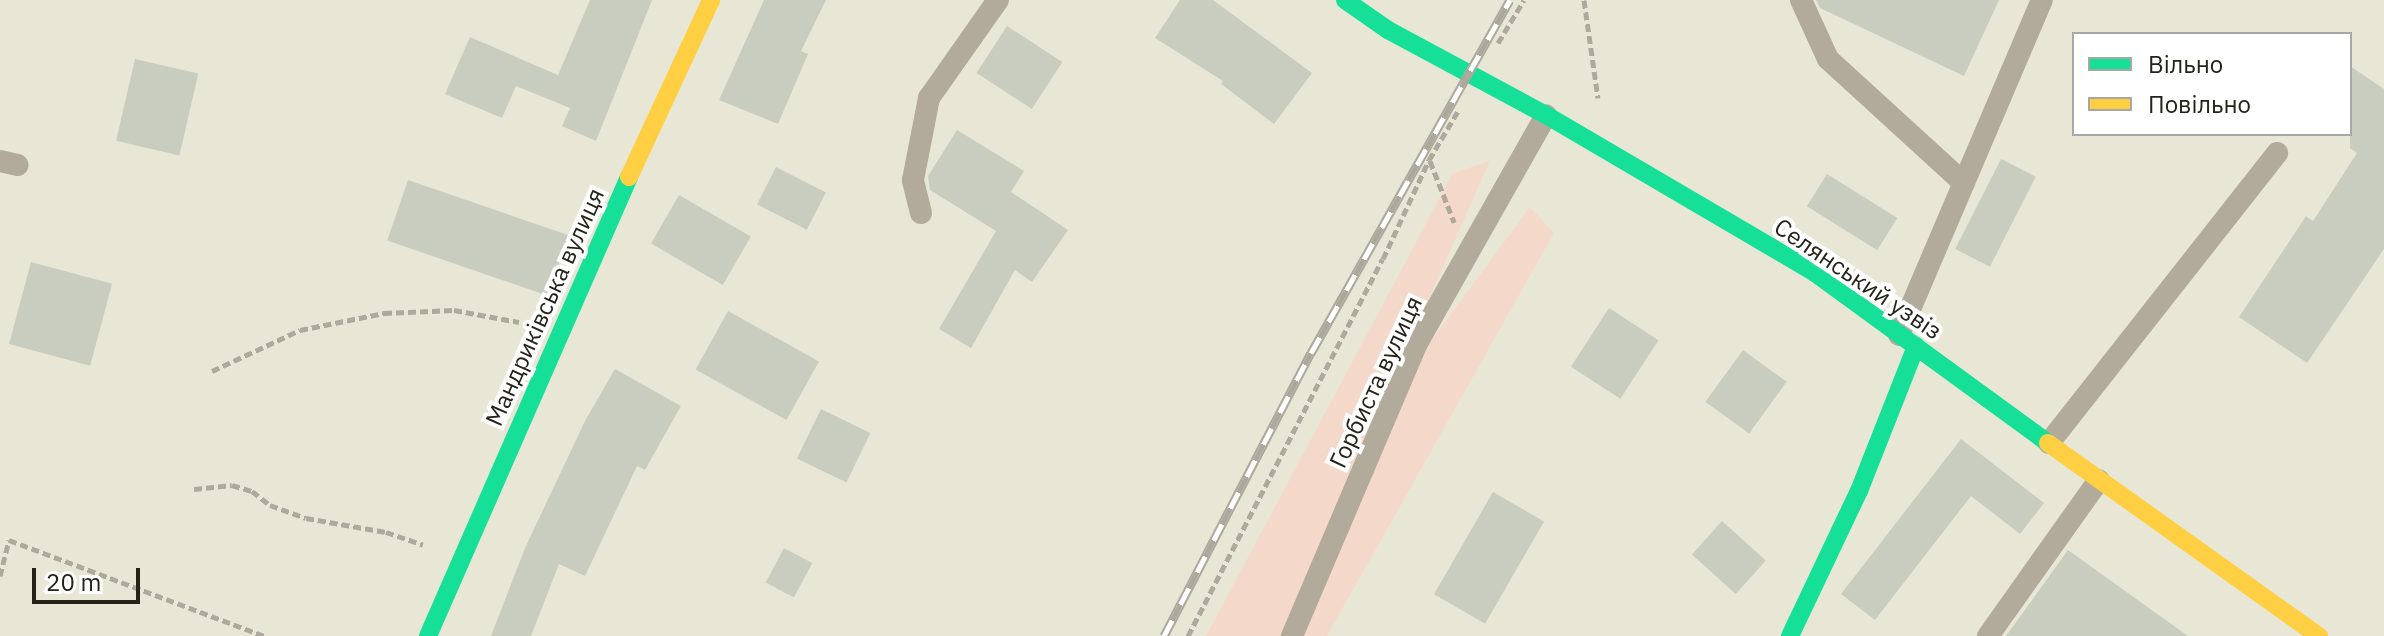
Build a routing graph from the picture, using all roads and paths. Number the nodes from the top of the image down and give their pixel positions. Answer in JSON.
{"nodes":[{"id":1,"x":711,"y":0,"type":"edge"},
{"id":2,"x":998,"y":0,"type":"edge"},
{"id":3,"x":1345,"y":0,"type":"edge"},
{"id":4,"x":1524,"y":0,"type":"edge"},
{"id":5,"x":1584,"y":0,"type":"edge"},
{"id":6,"x":1801,"y":0,"type":"edge"},
{"id":7,"x":2042,"y":0,"type":"edge"},
{"id":8,"x":1494,"y":51,"type":"dead end"},
{"id":9,"x":1460,"y":107,"type":"dead end"},
{"id":10,"x":1599,"y":108,"type":"dead end"},
{"id":11,"x":1546,"y":115,"type":"junction"},
{"id":12,"x":2277,"y":153,"type":"dead end"},
{"id":13,"x":1429,"y":160,"type":"junction"},
{"id":14,"x":1964,"y":183,"type":"junction"},
{"id":15,"x":921,"y":213,"type":"dead end"},
{"id":16,"x":1467,"y":255,"type":"junction"},
{"id":17,"x":558,"y":337,"type":"junction"},
{"id":18,"x":1908,"y":340,"type":"junction"},
{"id":19,"x":212,"y":371,"type":"dead end"},
{"id":20,"x":2049,"y":443,"type":"junction"},
{"id":21,"x":2099,"y":480,"type":"junction"},
{"id":22,"x":194,"y":489,"type":"dead end"},
{"id":23,"x":462,"y":558,"type":"junction"},
{"id":24,"x":0,"y":576,"type":"edge"},
{"id":25,"x":265,"y":636,"type":"edge"},
{"id":26,"x":428,"y":636,"type":"edge"},
{"id":27,"x":1188,"y":636,"type":"edge"},
{"id":28,"x":1292,"y":636,"type":"edge"},
{"id":29,"x":1790,"y":636,"type":"edge"},
{"id":30,"x":1988,"y":636,"type":"edge"},
{"id":31,"x":2319,"y":636,"type":"edge"}],
"edges":[{"from":1,"to":17,"type":"street","name":"Мандриківська вулиця"},
{"from":2,"to":15,"type":"lane"},
{"from":3,"to":11,"type":"street","name":"Селянський узвіз"},
{"from":4,"to":8,"type":"path"},
{"from":5,"to":10,"type":"path"},
{"from":6,"to":14,"type":"lane"},
{"from":7,"to":14,"type":"lane"},
{"from":9,"to":13,"type":"path"},
{"from":11,"to":16,"type":"lane","name":"Горбиста вулиця"},
{"from":11,"to":18,"type":"street","name":"Селянський узвіз"},
{"from":12,"to":20,"type":"lane"},
{"from":13,"to":16,"type":"path"},
{"from":13,"to":27,"type":"path"},
{"from":14,"to":18,"type":"lane"},
{"from":16,"to":28,"type":"lane","name":"Горбиста вулиця"},
{"from":17,"to":19,"type":"path"},
{"from":17,"to":23,"type":"street","name":"Мандриківська вулиця"},
{"from":18,"to":20,"type":"street","name":"Селянський узвіз"},
{"from":18,"to":29,"type":"street"},
{"from":20,"to":21,"type":"street","name":"Селянський узвіз"},
{"from":21,"to":30,"type":"lane"},
{"from":21,"to":31,"type":"street","name":"Селянський узвіз"},
{"from":22,"to":23,"type":"path"},
{"from":23,"to":26,"type":"street","name":"Мандриківська вулиця"},
{"from":24,"to":25,"type":"path"}]}
